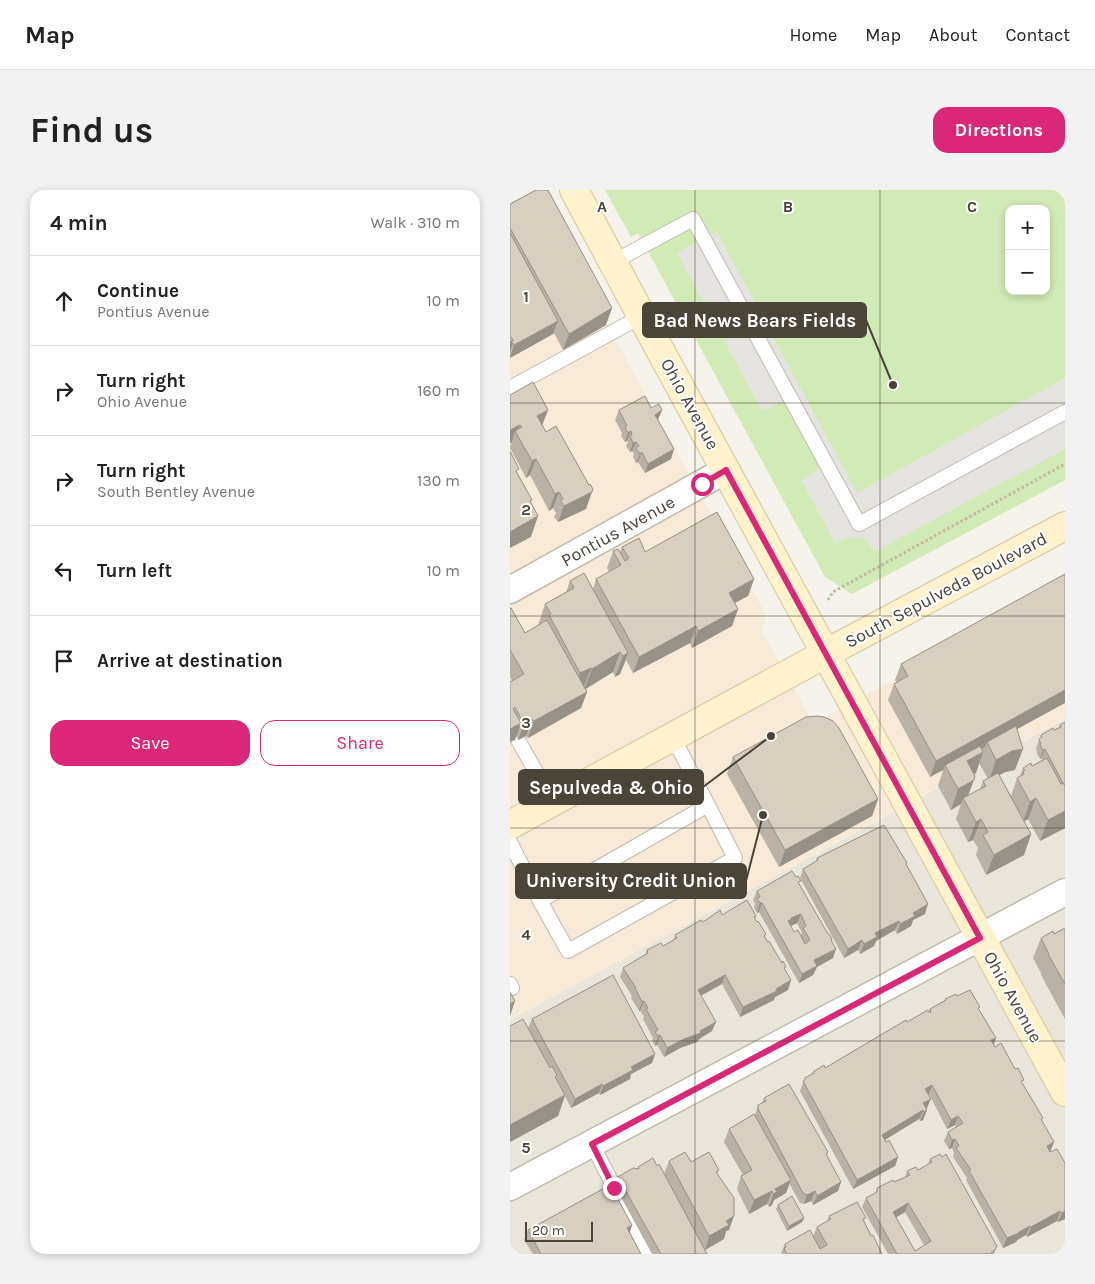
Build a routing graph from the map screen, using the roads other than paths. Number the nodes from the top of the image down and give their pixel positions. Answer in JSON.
{"nodes":[{"id":1,"x":574,"y":190,"type":"edge"},
{"id":2,"x":613,"y":262,"type":"junction"},
{"id":3,"x":642,"y":316,"type":"junction"},
{"id":4,"x":510,"y":388,"type":"edge"},
{"id":5,"x":1065,"y":412,"type":"edge"},
{"id":6,"x":726,"y":470,"type":"junction"},
{"id":7,"x":1065,"y":526,"type":"edge"},
{"id":8,"x":510,"y":590,"type":"edge"},
{"id":9,"x":826,"y":653,"type":"junction"},
{"id":10,"x":673,"y":737,"type":"junction"},
{"id":11,"x":518,"y":740,"type":"edge"},
{"id":12,"x":553,"y":802,"type":"junction"},
{"id":13,"x":708,"y":804,"type":"junction"},
{"id":14,"x":510,"y":825,"type":"edge"},
{"id":15,"x":510,"y":842,"type":"edge"},
{"id":16,"x":1065,"y":892,"type":"edge"},
{"id":17,"x":540,"y":901,"type":"junction"},
{"id":18,"x":980,"y":938,"type":"junction"},
{"id":19,"x":1065,"y":1092,"type":"edge"},
{"id":20,"x":592,"y":1144,"type":"junction"},
{"id":21,"x":510,"y":1187,"type":"edge"},
{"id":22,"x":648,"y":1254,"type":"edge"}],
"edges":[{"from":1,"to":2,"type":"street","name":"Ohio Avenue"},
{"from":2,"to":3,"type":"street","name":"Ohio Avenue"},
{"from":2,"to":5,"type":"lane"},
{"from":3,"to":4,"type":"lane"},
{"from":3,"to":6,"type":"street","name":"Ohio Avenue"},
{"from":6,"to":8,"type":"street","name":"Pontius Avenue"},
{"from":6,"to":9,"type":"street","name":"Ohio Avenue"},
{"from":7,"to":9,"type":"street","name":"South Sepulveda Boulevard"},
{"from":9,"to":10,"type":"street","name":"South Sepulveda Boulevard"},
{"from":9,"to":18,"type":"street","name":"Ohio Avenue"},
{"from":10,"to":12,"type":"street","name":"South Sepulveda Boulevard"},
{"from":10,"to":13,"type":"lane"},
{"from":11,"to":12,"type":"lane"},
{"from":12,"to":14,"type":"street","name":"South Sepulveda Boulevard"},
{"from":13,"to":17,"type":"lane"},
{"from":13,"to":17,"type":"lane"},
{"from":15,"to":17,"type":"lane"},
{"from":16,"to":18,"type":"street"},
{"from":18,"to":19,"type":"street","name":"Ohio Avenue"},
{"from":18,"to":20,"type":"street"},
{"from":20,"to":21,"type":"street"},
{"from":20,"to":22,"type":"lane"}]}
